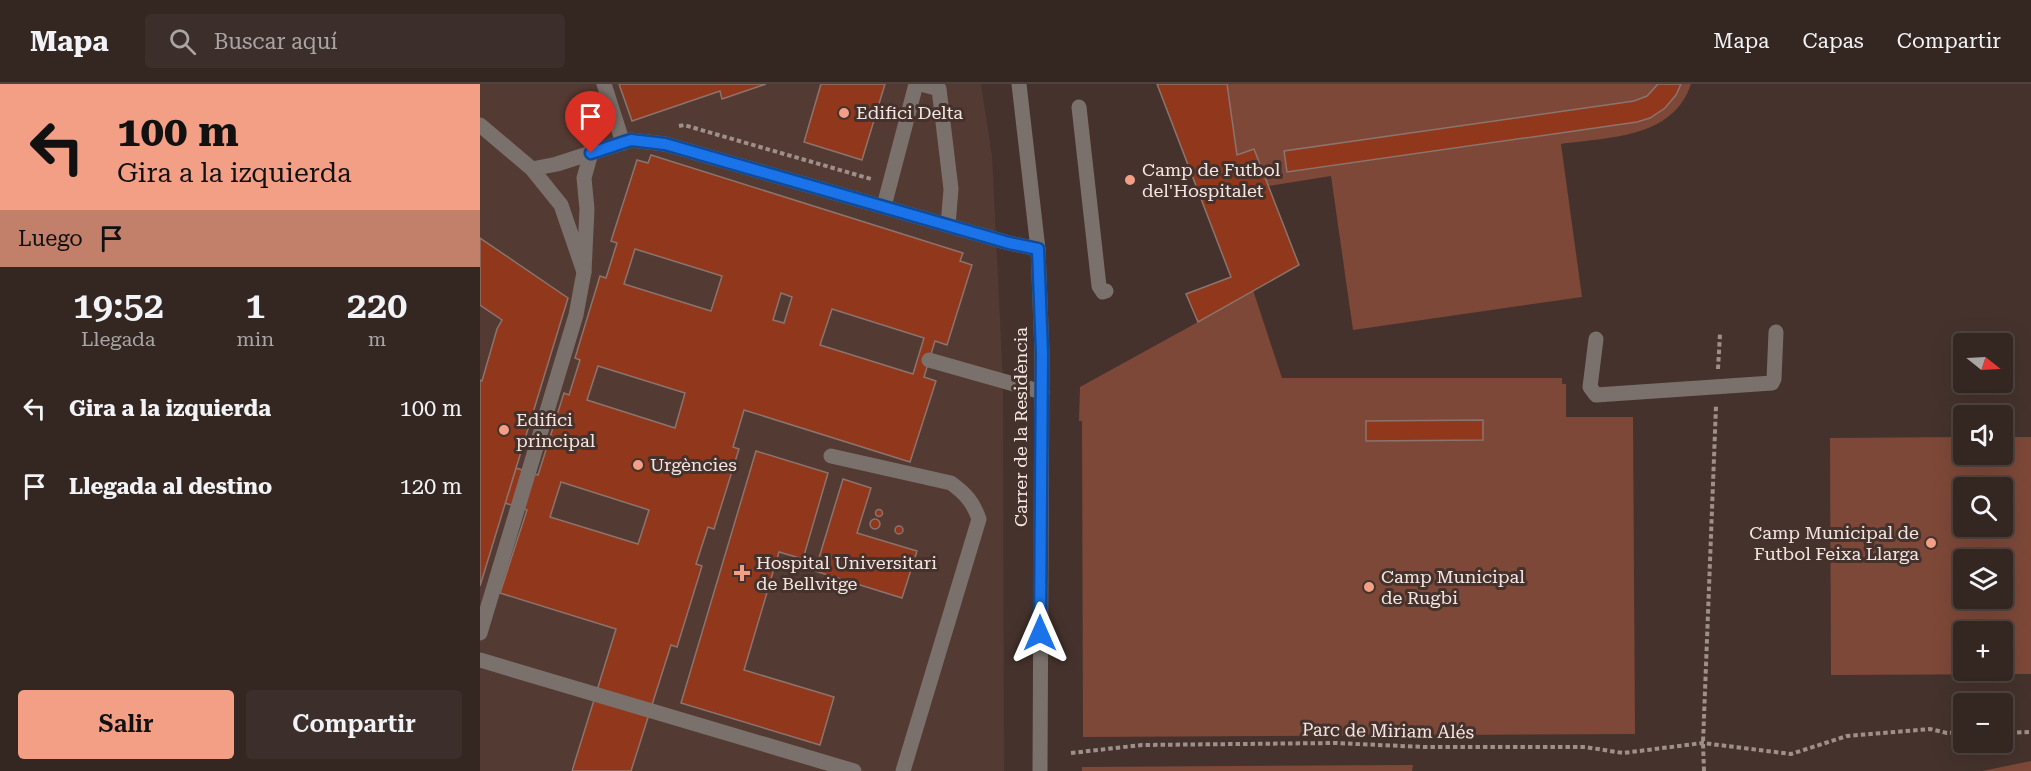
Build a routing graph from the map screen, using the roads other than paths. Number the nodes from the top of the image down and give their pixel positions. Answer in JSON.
{"nodes":[{"id":1,"x":604,"y":84,"type":"edge"},
{"id":2,"x":918,"y":84,"type":"edge"},
{"id":3,"x":1019,"y":84,"type":"edge"},
{"id":4,"x":1079,"y":107,"type":"dead end"},
{"id":5,"x":480,"y":125,"type":"edge"},
{"id":6,"x":623,"y":143,"type":"junction"},
{"id":7,"x":591,"y":153,"type":"junction"},
{"id":8,"x":532,"y":170,"type":"junction"},
{"id":9,"x":884,"y":206,"type":"junction"},
{"id":10,"x":948,"y":225,"type":"junction"},
{"id":11,"x":1038,"y":249,"type":"junction"},
{"id":12,"x":584,"y":272,"type":"junction"},
{"id":13,"x":1106,"y":291,"type":"dead end"},
{"id":14,"x":1776,"y":333,"type":"dead end"},
{"id":15,"x":1596,"y":339,"type":"dead end"},
{"id":16,"x":929,"y":360,"type":"dead end"},
{"id":17,"x":1042,"y":392,"type":"junction"},
{"id":18,"x":831,"y":456,"type":"dead end"},
{"id":19,"x":480,"y":633,"type":"edge"},
{"id":20,"x":480,"y":660,"type":"edge"},
{"id":21,"x":854,"y":771,"type":"edge"},
{"id":22,"x":903,"y":771,"type":"edge"},
{"id":23,"x":1040,"y":771,"type":"edge"}],
"edges":[{"from":1,"to":6,"type":"street"},
{"from":2,"to":9,"type":"street"},
{"from":2,"to":10,"type":"street"},
{"from":3,"to":11,"type":"street","name":"Carrer de la Residència"},
{"from":4,"to":13,"type":"street"},
{"from":5,"to":8,"type":"street"},
{"from":6,"to":7,"type":"street"},
{"from":6,"to":9,"type":"street"},
{"from":7,"to":8,"type":"street"},
{"from":7,"to":12,"type":"street"},
{"from":8,"to":12,"type":"street"},
{"from":9,"to":10,"type":"street"},
{"from":10,"to":11,"type":"street"},
{"from":11,"to":17,"type":"street","name":"Carrer de la Residència"},
{"from":12,"to":19,"type":"street"},
{"from":14,"to":15,"type":"street"},
{"from":16,"to":17,"type":"street"},
{"from":17,"to":23,"type":"street","name":"Carrer de la Residència"},
{"from":18,"to":22,"type":"street"},
{"from":20,"to":21,"type":"street"}]}
